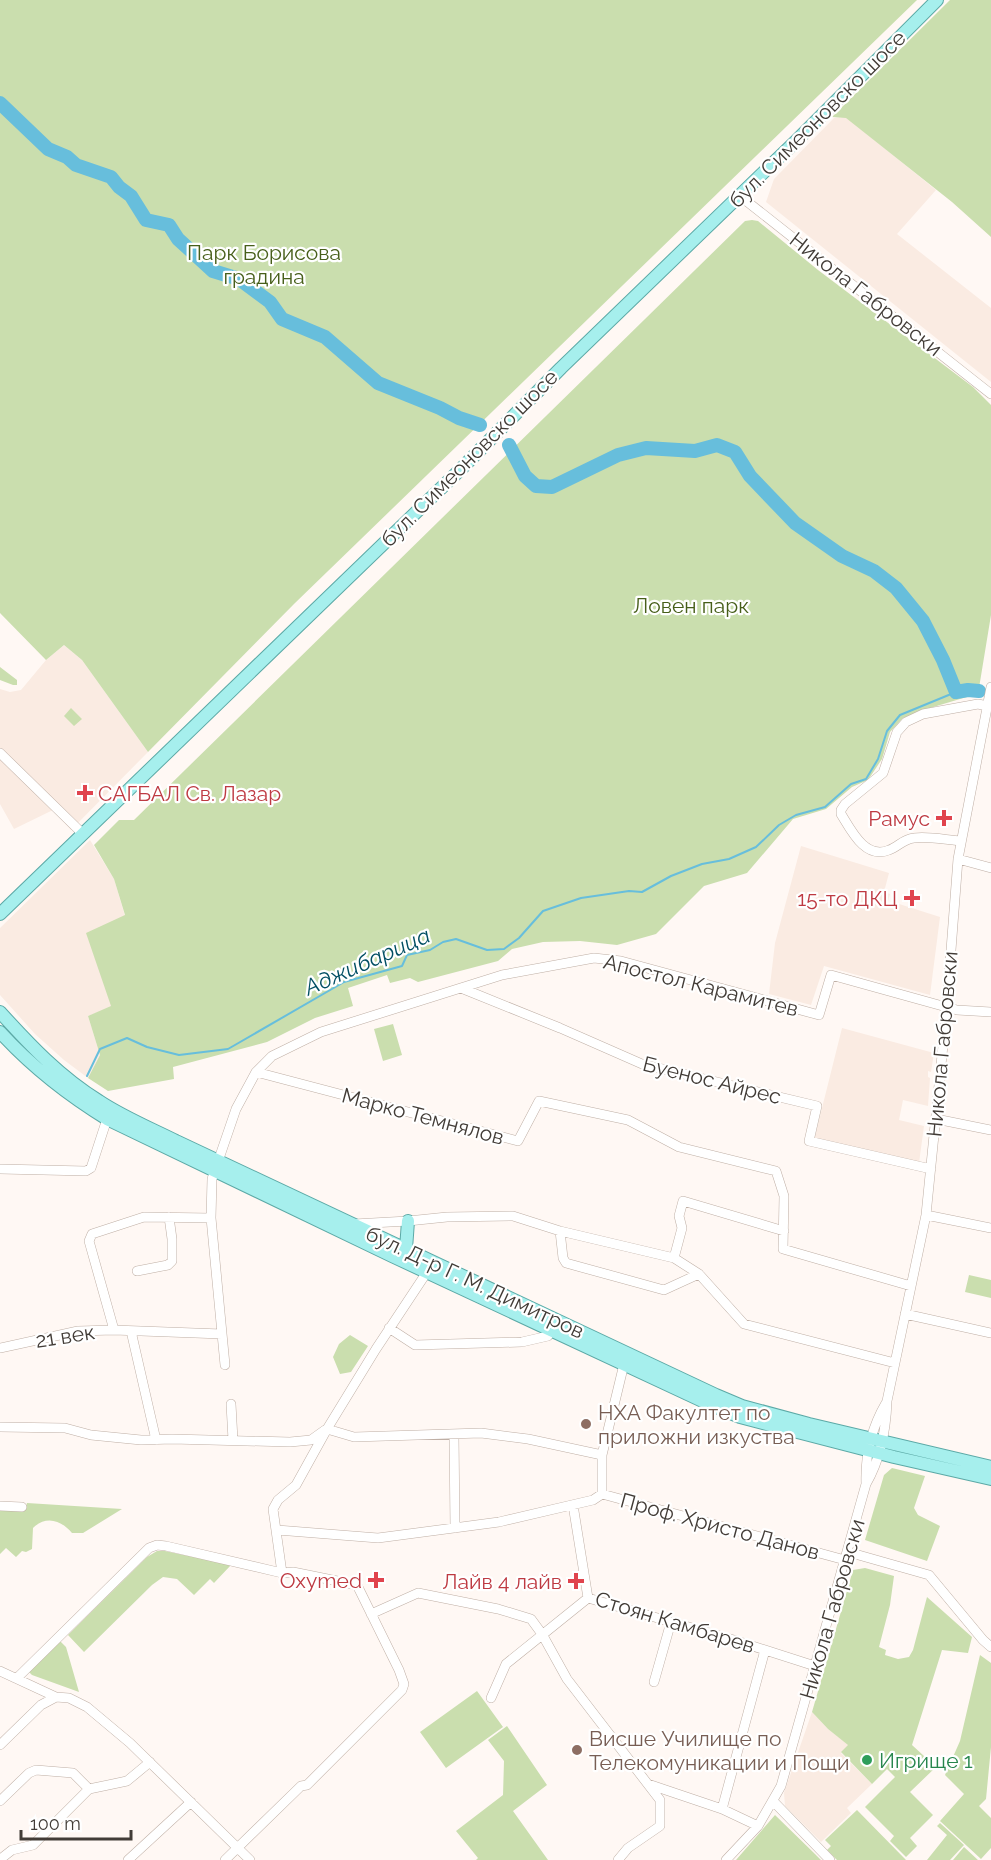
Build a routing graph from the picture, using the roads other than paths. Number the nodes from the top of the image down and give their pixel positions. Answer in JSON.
{"nodes":[{"id":1,"x":937,"y":0,"type":"edge"},
{"id":2,"x":740,"y":196,"type":"junction"},
{"id":3,"x":991,"y":394,"type":"edge"},
{"id":4,"x":991,"y":687,"type":"edge"},
{"id":5,"x":987,"y":706,"type":"junction"},
{"id":6,"x":0,"y":753,"type":"edge"},
{"id":7,"x":83,"y":834,"type":"junction"},
{"id":8,"x":961,"y":841,"type":"junction"},
{"id":9,"x":958,"y":859,"type":"junction"},
{"id":10,"x":991,"y":868,"type":"edge"},
{"id":11,"x":0,"y":914,"type":"edge"},
{"id":12,"x":460,"y":988,"type":"junction"},
{"id":13,"x":946,"y":1006,"type":"junction"},
{"id":14,"x":0,"y":1012,"type":"edge"},
{"id":15,"x":991,"y":1012,"type":"edge"},
{"id":16,"x":0,"y":1032,"type":"edge"},
{"id":17,"x":256,"y":1072,"type":"junction"},
{"id":18,"x":107,"y":1119,"type":"junction"},
{"id":19,"x":936,"y":1119,"type":"junction"},
{"id":20,"x":991,"y":1130,"type":"edge"},
{"id":21,"x":215,"y":1166,"type":"junction"},
{"id":22,"x":0,"y":1169,"type":"edge"},
{"id":23,"x":931,"y":1170,"type":"junction"},
{"id":24,"x":926,"y":1215,"type":"junction"},
{"id":25,"x":169,"y":1216,"type":"junction"},
{"id":26,"x":212,"y":1218,"type":"junction"},
{"id":27,"x":408,"y":1221,"type":"junction"},
{"id":28,"x":352,"y":1224,"type":"junction"},
{"id":29,"x":991,"y":1228,"type":"edge"},
{"id":30,"x":560,"y":1231,"type":"junction"},
{"id":31,"x":784,"y":1231,"type":"junction"},
{"id":32,"x":406,"y":1249,"type":"junction"},
{"id":33,"x":674,"y":1258,"type":"junction"},
{"id":34,"x":137,"y":1271,"type":"dead end"},
{"id":35,"x":427,"y":1272,"type":"junction"},
{"id":36,"x":699,"y":1274,"type":"junction"},
{"id":37,"x":911,"y":1286,"type":"junction"},
{"id":38,"x":905,"y":1314,"type":"junction"},
{"id":39,"x":389,"y":1328,"type":"junction"},
{"id":40,"x":114,"y":1330,"type":"junction"},
{"id":41,"x":551,"y":1330,"type":"junction"},
{"id":42,"x":131,"y":1331,"type":"junction"},
{"id":43,"x":991,"y":1333,"type":"edge"},
{"id":44,"x":222,"y":1334,"type":"junction"},
{"id":45,"x":0,"y":1348,"type":"edge"},
{"id":46,"x":895,"y":1363,"type":"junction"},
{"id":47,"x":624,"y":1364,"type":"junction"},
{"id":48,"x":225,"y":1365,"type":"dead end"},
{"id":49,"x":231,"y":1404,"type":"dead end"},
{"id":50,"x":0,"y":1427,"type":"edge"},
{"id":51,"x":327,"y":1429,"type":"junction"},
{"id":52,"x":454,"y":1434,"type":"junction"},
{"id":53,"x":156,"y":1440,"type":"junction"},
{"id":54,"x":233,"y":1440,"type":"junction"},
{"id":55,"x":876,"y":1446,"type":"junction"},
{"id":56,"x":602,"y":1455,"type":"junction"},
{"id":57,"x":991,"y":1467,"type":"edge"},
{"id":58,"x":991,"y":1479,"type":"edge"},
{"id":59,"x":602,"y":1494,"type":"junction"},
{"id":60,"x":573,"y":1505,"type":"junction"},
{"id":61,"x":0,"y":1506,"type":"edge"},
{"id":62,"x":22,"y":1507,"type":"dead end"},
{"id":63,"x":455,"y":1528,"type":"junction"},
{"id":64,"x":277,"y":1530,"type":"junction"},
{"id":65,"x":846,"y":1556,"type":"junction"},
{"id":66,"x":282,"y":1573,"type":"junction"},
{"id":67,"x":588,"y":1598,"type":"junction"},
{"id":68,"x":371,"y":1614,"type":"junction"},
{"id":69,"x":671,"y":1622,"type":"junction"},
{"id":70,"x":542,"y":1634,"type":"junction"},
{"id":71,"x":991,"y":1647,"type":"edge"},
{"id":72,"x":765,"y":1650,"type":"junction"},
{"id":73,"x":815,"y":1666,"type":"junction"},
{"id":74,"x":0,"y":1671,"type":"edge"},
{"id":75,"x":16,"y":1678,"type":"junction"},
{"id":76,"x":654,"y":1682,"type":"dead end"},
{"id":77,"x":56,"y":1697,"type":"junction"},
{"id":78,"x":491,"y":1698,"type":"dead end"},
{"id":79,"x":0,"y":1745,"type":"edge"},
{"id":80,"x":150,"y":1762,"type":"junction"},
{"id":81,"x":648,"y":1784,"type":"junction"},
{"id":82,"x":89,"y":1789,"type":"junction"},
{"id":83,"x":0,"y":1801,"type":"edge"},
{"id":84,"x":773,"y":1801,"type":"junction"},
{"id":85,"x":191,"y":1802,"type":"junction"},
{"id":86,"x":722,"y":1809,"type":"junction"},
{"id":87,"x":758,"y":1826,"type":"junction"},
{"id":88,"x":238,"y":1849,"type":"junction"},
{"id":89,"x":1,"y":1860,"type":"edge"},
{"id":90,"x":128,"y":1860,"type":"edge"},
{"id":91,"x":225,"y":1860,"type":"edge"},
{"id":92,"x":250,"y":1860,"type":"edge"},
{"id":93,"x":618,"y":1860,"type":"edge"},
{"id":94,"x":726,"y":1860,"type":"edge"},
{"id":95,"x":830,"y":1860,"type":"edge"}],
"edges":[{"from":1,"to":2,"type":"main road","name":"бул. Симеоновско шосе"},
{"from":2,"to":3,"type":"street","name":"Никола Габровски"},
{"from":2,"to":7,"type":"main road","name":"бул. Симеоновско шосе"},
{"from":4,"to":5,"type":"street","name":"Никола Габровски"},
{"from":5,"to":8,"type":"street","name":"Никола Габровски"},
{"from":5,"to":8,"type":"street"},
{"from":6,"to":7,"type":"street"},
{"from":7,"to":11,"type":"main road","name":"бул. Симеоновско шосе"},
{"from":8,"to":9,"type":"street","name":"Никола Габровски"},
{"from":9,"to":10,"type":"street"},
{"from":9,"to":13,"type":"street","name":"Никола Габровски"},
{"from":12,"to":13,"type":"street","name":"Апостол Карамитев"},
{"from":12,"to":17,"type":"street","name":"Апостол Карамитев"},
{"from":12,"to":23,"type":"street","name":"Буенос Айрес"},
{"from":13,"to":15,"type":"street","name":"Апостол Карамитев"},
{"from":13,"to":19,"type":"street","name":"Никола Габровски"},
{"from":14,"to":21,"type":"main road","name":"бул. Д-р Г. М. Димитров"},
{"from":16,"to":18,"type":"main road","name":"бул. Д-р Г. М. Димитров"},
{"from":17,"to":21,"type":"street","name":"Апостол Карамитев"},
{"from":17,"to":31,"type":"street","name":"Марко Темнялов"},
{"from":18,"to":21,"type":"main road","name":"бул. Д-р Г. М. Димитров"},
{"from":18,"to":22,"type":"street"},
{"from":19,"to":20,"type":"street"},
{"from":19,"to":23,"type":"street","name":"Никола Габровски"},
{"from":21,"to":26,"type":"street","name":"Апостол Карамитев"},
{"from":21,"to":28,"type":"main road","name":"бул. Д-р Г. М. Димитров"},
{"from":21,"to":35,"type":"main road","name":"бул. Д-р Г. М. Димитров"},
{"from":23,"to":24,"type":"street","name":"Никола Габровски"},
{"from":24,"to":29,"type":"street"},
{"from":24,"to":37,"type":"street","name":"Никола Габровски"},
{"from":25,"to":26,"type":"street"},
{"from":25,"to":34,"type":"street"},
{"from":25,"to":40,"type":"street"},
{"from":26,"to":44,"type":"street","name":"Апостол Карамитев"},
{"from":27,"to":28,"type":"street"},
{"from":27,"to":30,"type":"street"},
{"from":27,"to":32,"type":"main road"},
{"from":28,"to":32,"type":"main road","name":"бул. Д-р Г. М. Димитров"},
{"from":30,"to":33,"type":"street"},
{"from":30,"to":36,"type":"street"},
{"from":31,"to":33,"type":"street"},
{"from":31,"to":37,"type":"street","name":"Марко Темнялов"},
{"from":32,"to":55,"type":"main road","name":"бул. Д-р Г. М. Димитров"},
{"from":33,"to":36,"type":"street"},
{"from":35,"to":39,"type":"street"},
{"from":35,"to":41,"type":"main road","name":"бул. Д-р Г. М. Димитров"},
{"from":36,"to":46,"type":"street"},
{"from":37,"to":38,"type":"street","name":"Никола Габровски"},
{"from":38,"to":43,"type":"street"},
{"from":38,"to":46,"type":"street","name":"Никола Габровски"},
{"from":39,"to":41,"type":"street"},
{"from":39,"to":51,"type":"street"},
{"from":40,"to":42,"type":"street","name":"21 век"},
{"from":40,"to":45,"type":"street","name":"21 век"},
{"from":41,"to":47,"type":"main road","name":"бул. Д-р Г. М. Димитров"},
{"from":42,"to":44,"type":"street","name":"21 век"},
{"from":42,"to":53,"type":"street"},
{"from":44,"to":48,"type":"street","name":"Апостол Карамитев"},
{"from":46,"to":55,"type":"street","name":"Никола Габровски"},
{"from":47,"to":55,"type":"main road","name":"бул. Д-р Г. М. Димитров"},
{"from":47,"to":56,"type":"street"},
{"from":49,"to":54,"type":"street"},
{"from":50,"to":53,"type":"street"},
{"from":51,"to":52,"type":"street"},
{"from":51,"to":54,"type":"street"},
{"from":51,"to":64,"type":"street"},
{"from":52,"to":56,"type":"street"},
{"from":52,"to":63,"type":"street"},
{"from":53,"to":54,"type":"street"},
{"from":55,"to":57,"type":"main road","name":"бул. Д-р Г. М. Димитров"},
{"from":55,"to":58,"type":"main road","name":"бул. Д-р Г. М. Димитров"},
{"from":55,"to":65,"type":"street","name":"Никола Габровски"},
{"from":56,"to":59,"type":"street"},
{"from":59,"to":60,"type":"street","name":"Проф. Христо Данов"},
{"from":59,"to":65,"type":"street","name":"Проф. Христо Данов"},
{"from":60,"to":63,"type":"street","name":"Проф. Христо Данов"},
{"from":60,"to":67,"type":"street","name":"Стоян Камбарев"},
{"from":61,"to":62,"type":"street"},
{"from":63,"to":64,"type":"street","name":"Проф. Христо Данов"},
{"from":64,"to":66,"type":"street"},
{"from":65,"to":71,"type":"street","name":"Проф. Христо Данов"},
{"from":65,"to":73,"type":"street","name":"Никола Габровски"},
{"from":66,"to":68,"type":"street"},
{"from":66,"to":75,"type":"street"},
{"from":67,"to":69,"type":"street","name":"Стоян Камбарев"},
{"from":67,"to":70,"type":"street"},
{"from":68,"to":70,"type":"street"},
{"from":68,"to":88,"type":"street"},
{"from":69,"to":72,"type":"street","name":"Стоян Камбарев"},
{"from":69,"to":76,"type":"street"},
{"from":70,"to":78,"type":"street"},
{"from":70,"to":81,"type":"street"},
{"from":72,"to":73,"type":"street","name":"Стоян Камбарев"},
{"from":72,"to":86,"type":"street"},
{"from":73,"to":84,"type":"street","name":"Никола Габровски"},
{"from":74,"to":75,"type":"street"},
{"from":75,"to":77,"type":"street"},
{"from":77,"to":79,"type":"street"},
{"from":77,"to":80,"type":"street"},
{"from":80,"to":82,"type":"street"},
{"from":80,"to":85,"type":"street"},
{"from":81,"to":86,"type":"street"},
{"from":81,"to":93,"type":"street"},
{"from":82,"to":83,"type":"street"},
{"from":82,"to":89,"type":"street"},
{"from":84,"to":87,"type":"street","name":"Никола Габровски"},
{"from":84,"to":95,"type":"street"},
{"from":85,"to":88,"type":"street"},
{"from":85,"to":90,"type":"street"},
{"from":86,"to":87,"type":"street"},
{"from":87,"to":94,"type":"street","name":"Никола Габровски"},
{"from":88,"to":91,"type":"street"},
{"from":88,"to":92,"type":"street"}]}
